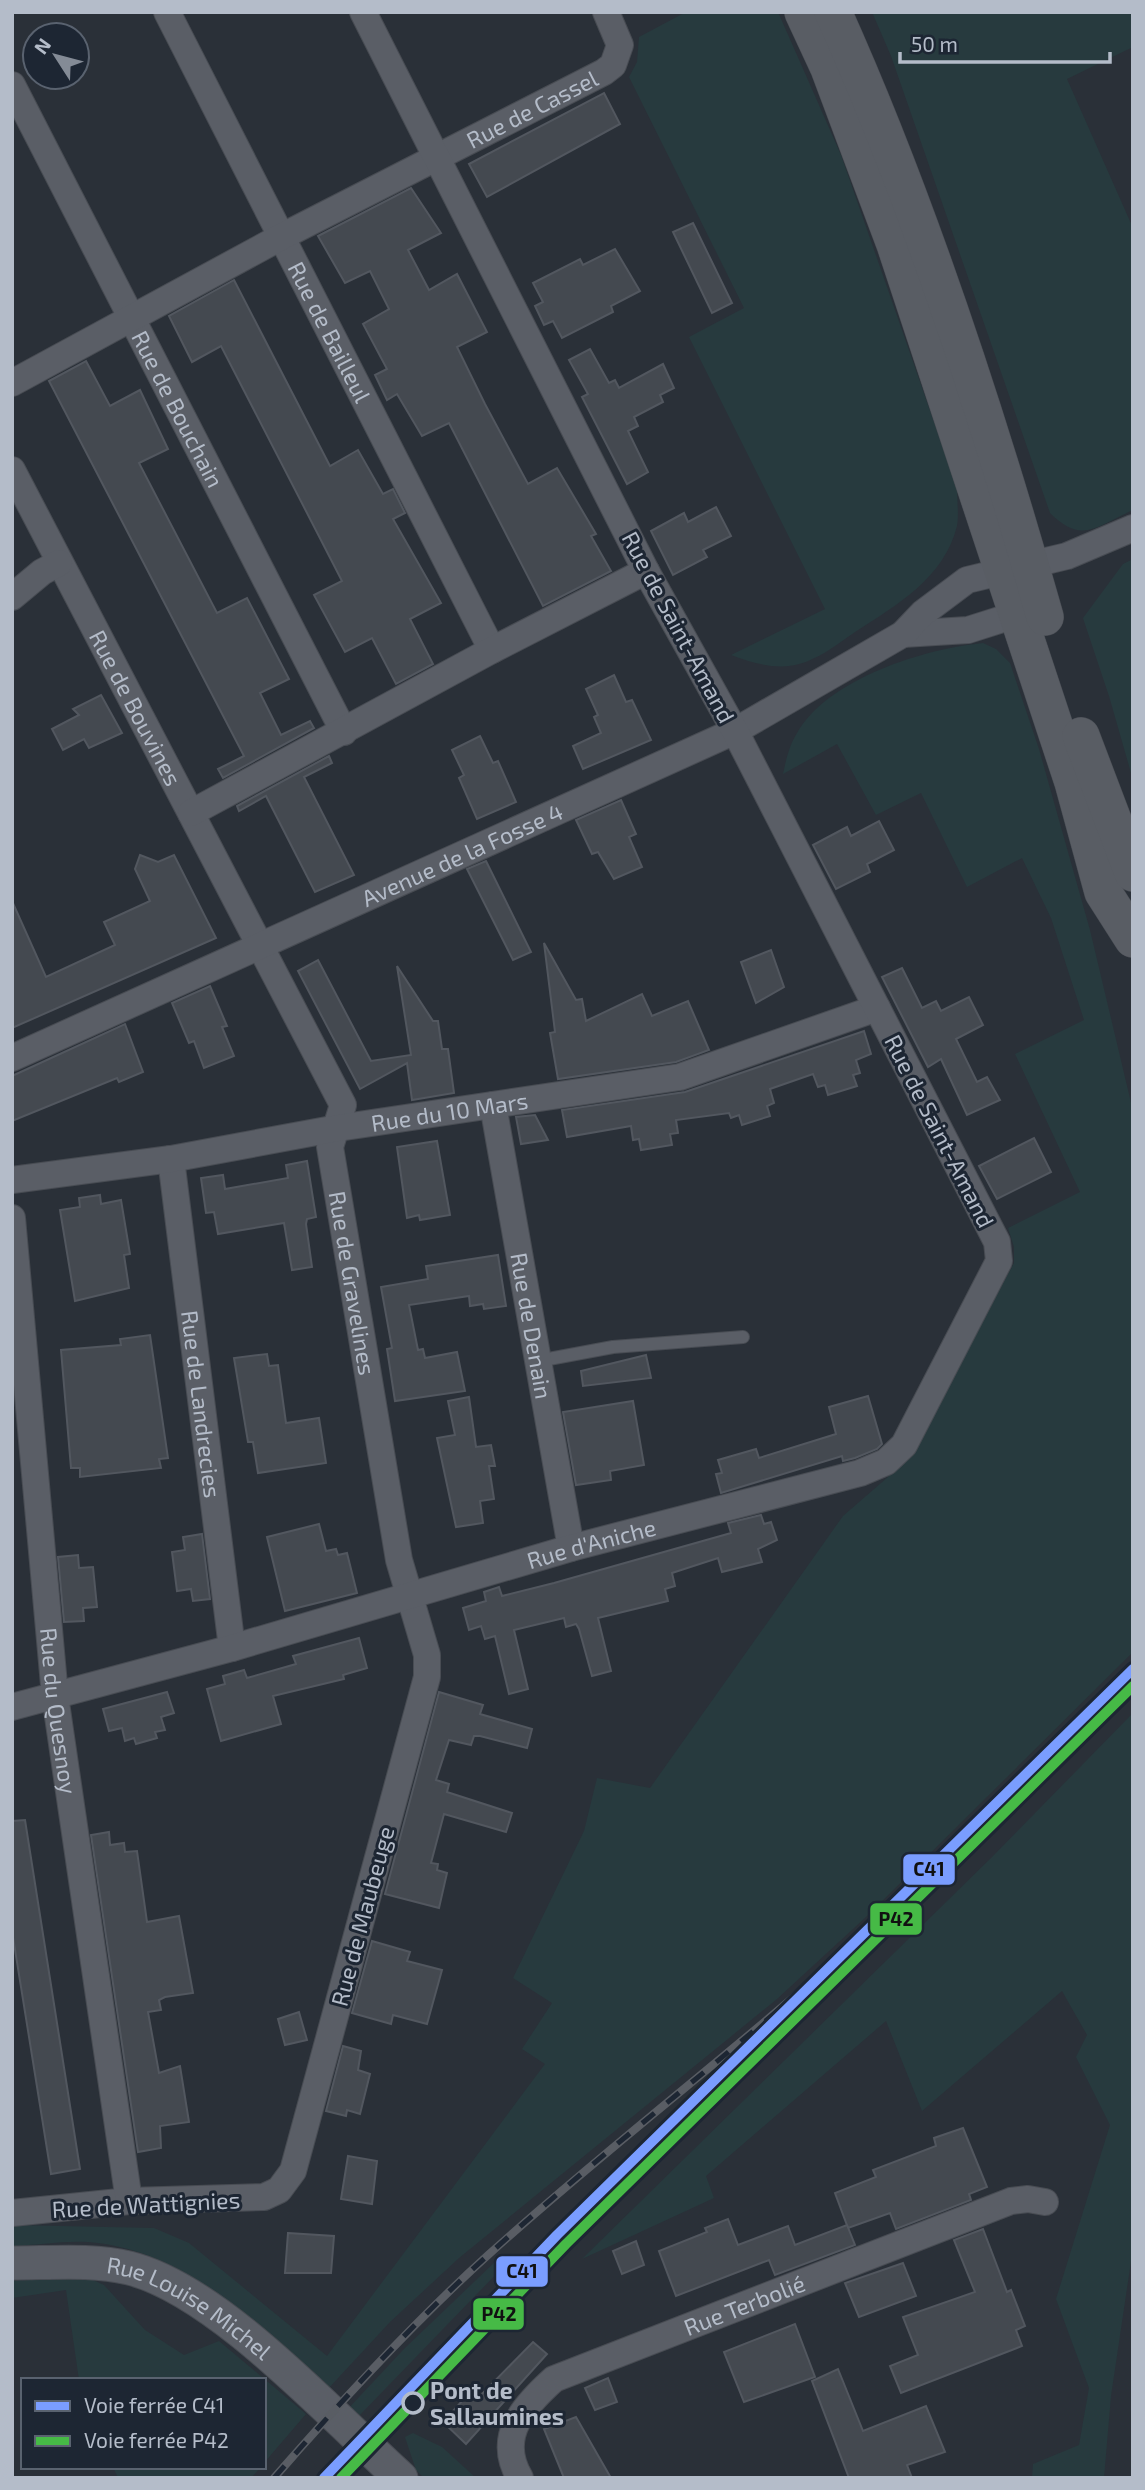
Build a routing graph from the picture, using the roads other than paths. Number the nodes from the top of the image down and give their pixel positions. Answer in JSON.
{"nodes":[{"id":1,"x":167,"y":12,"type":"edge"},
{"id":2,"x":363,"y":12,"type":"edge"},
{"id":3,"x":606,"y":12,"type":"edge"},
{"id":4,"x":803,"y":12,"type":"edge"},
{"id":5,"x":833,"y":12,"type":"edge"},
{"id":6,"x":12,"y":85,"type":"edge"},
{"id":7,"x":438,"y":156,"type":"junction"},
{"id":8,"x":281,"y":237,"type":"junction"},
{"id":9,"x":132,"y":317,"type":"junction"},
{"id":10,"x":12,"y":383,"type":"edge"},
{"id":11,"x":12,"y":470,"type":"edge"},
{"id":12,"x":1133,"y":528,"type":"edge"},
{"id":13,"x":59,"y":564,"type":"junction"},
{"id":14,"x":1017,"y":566,"type":"junction"},
{"id":15,"x":646,"y":571,"type":"junction"},
{"id":16,"x":12,"y":597,"type":"edge"},
{"id":17,"x":1030,"y":611,"type":"junction"},
{"id":18,"x":904,"y":634,"type":"junction"},
{"id":19,"x":492,"y":650,"type":"junction"},
{"id":20,"x":344,"y":732,"type":"junction"},
{"id":21,"x":735,"y":732,"type":"junction"},
{"id":22,"x":191,"y":813,"type":"junction"},
{"id":23,"x":1133,"y":873,"type":"edge"},
{"id":24,"x":1133,"y":939,"type":"edge"},
{"id":25,"x":259,"y":946,"type":"junction"},
{"id":26,"x":877,"y":1008,"type":"junction"},
{"id":27,"x":12,"y":1058,"type":"edge"},
{"id":28,"x":493,"y":1105,"type":"junction"},
{"id":29,"x":338,"y":1128,"type":"junction"},
{"id":30,"x":172,"y":1159,"type":"junction"},
{"id":31,"x":12,"y":1181,"type":"edge"},
{"id":32,"x":12,"y":1218,"type":"edge"},
{"id":33,"x":997,"y":1242,"type":"joint"},
{"id":34,"x":743,"y":1337,"type":"dead end"},
{"id":35,"x":538,"y":1361,"type":"junction"},
{"id":36,"x":571,"y":1548,"type":"junction"},
{"id":37,"x":410,"y":1597,"type":"junction"},
{"id":38,"x":422,"y":1637,"type":"joint"},
{"id":39,"x":232,"y":1648,"type":"junction"},
{"id":40,"x":55,"y":1696,"type":"junction"},
{"id":41,"x":12,"y":1707,"type":"edge"},
{"id":42,"x":279,"y":2190,"type":"joint"},
{"id":43,"x":129,"y":2201,"type":"junction"},
{"id":44,"x":1045,"y":2202,"type":"dead end"},
{"id":45,"x":12,"y":2213,"type":"edge"},
{"id":46,"x":12,"y":2263,"type":"edge"},
{"id":47,"x":401,"y":2478,"type":"edge"},
{"id":48,"x":520,"y":2478,"type":"edge"}],
"edges":[{"from":1,"to":8,"type":"street","name":"Rue de Bailleul"},
{"from":2,"to":7,"type":"street","name":"Rue de Saint-Amand"},
{"from":3,"to":7,"type":"street","name":"Rue de Cassel"},
{"from":4,"to":14,"type":"main road"},
{"from":5,"to":14,"type":"main road"},
{"from":6,"to":9,"type":"street","name":"Rue de Bouchain"},
{"from":7,"to":8,"type":"street","name":"Rue de Cassel"},
{"from":7,"to":15,"type":"street","name":"Rue de Saint-Amand"},
{"from":8,"to":9,"type":"street","name":"Rue de Cassel"},
{"from":8,"to":19,"type":"street","name":"Rue de Bailleul"},
{"from":9,"to":10,"type":"street","name":"Rue de Cassel"},
{"from":9,"to":20,"type":"street","name":"Rue de Bouchain"},
{"from":11,"to":13,"type":"street","name":"Rue de Bouvines"},
{"from":12,"to":14,"type":"street","name":"Avenue de la Fosse 4"},
{"from":13,"to":16,"type":"street"},
{"from":13,"to":22,"type":"street","name":"Rue de Bouvines"},
{"from":14,"to":17,"type":"main road"},
{"from":14,"to":18,"type":"street","name":"Avenue de la Fosse 4"},
{"from":15,"to":19,"type":"street"},
{"from":15,"to":21,"type":"street","name":"Rue de Saint-Amand"},
{"from":17,"to":18,"type":"street","name":"Avenue de la Fosse 4"},
{"from":17,"to":23,"type":"main road"},
{"from":17,"to":24,"type":"main road"},
{"from":18,"to":21,"type":"street","name":"Avenue de la Fosse 4"},
{"from":19,"to":20,"type":"street"},
{"from":20,"to":22,"type":"street"},
{"from":21,"to":25,"type":"street","name":"Avenue de la Fosse 4"},
{"from":21,"to":26,"type":"street","name":"Rue de Saint-Amand"},
{"from":22,"to":25,"type":"street","name":"Rue de Bouvines"},
{"from":25,"to":27,"type":"street","name":"Avenue de la Fosse 4"},
{"from":25,"to":29,"type":"street","name":"Rue de Gravelines"},
{"from":26,"to":28,"type":"street","name":"Rue du 10 Mars"},
{"from":26,"to":33,"type":"street","name":"Rue de Saint-Amand"},
{"from":28,"to":29,"type":"street","name":"Rue du 10 Mars"},
{"from":28,"to":35,"type":"street","name":"Rue de Denain"},
{"from":29,"to":30,"type":"street","name":"Rue du 10 Mars"},
{"from":29,"to":37,"type":"street","name":"Rue de Gravelines"},
{"from":30,"to":31,"type":"street","name":"Rue du 10 Mars"},
{"from":30,"to":39,"type":"street","name":"Rue de Landrecies"},
{"from":32,"to":40,"type":"street","name":"Rue du Quesnoy"},
{"from":33,"to":36,"type":"street","name":"Rue d'Aniche"},
{"from":34,"to":35,"type":"lane"},
{"from":35,"to":36,"type":"street","name":"Rue de Denain"},
{"from":36,"to":37,"type":"street","name":"Rue d'Aniche"},
{"from":37,"to":38,"type":"street","name":"Rue de Gravelines"},
{"from":37,"to":39,"type":"street","name":"Rue d'Aniche"},
{"from":38,"to":42,"type":"street","name":"Rue de Maubeuge"},
{"from":39,"to":40,"type":"street","name":"Rue d'Aniche"},
{"from":40,"to":41,"type":"street","name":"Rue d'Aniche"},
{"from":40,"to":43,"type":"street","name":"Rue du Quesnoy"},
{"from":42,"to":43,"type":"street","name":"Rue de Wattignies"},
{"from":43,"to":45,"type":"street","name":"Rue de Wattignies"},
{"from":44,"to":48,"type":"street","name":"Rue Terbolié"},
{"from":46,"to":47,"type":"street","name":"Rue Louise Michel"}]}
